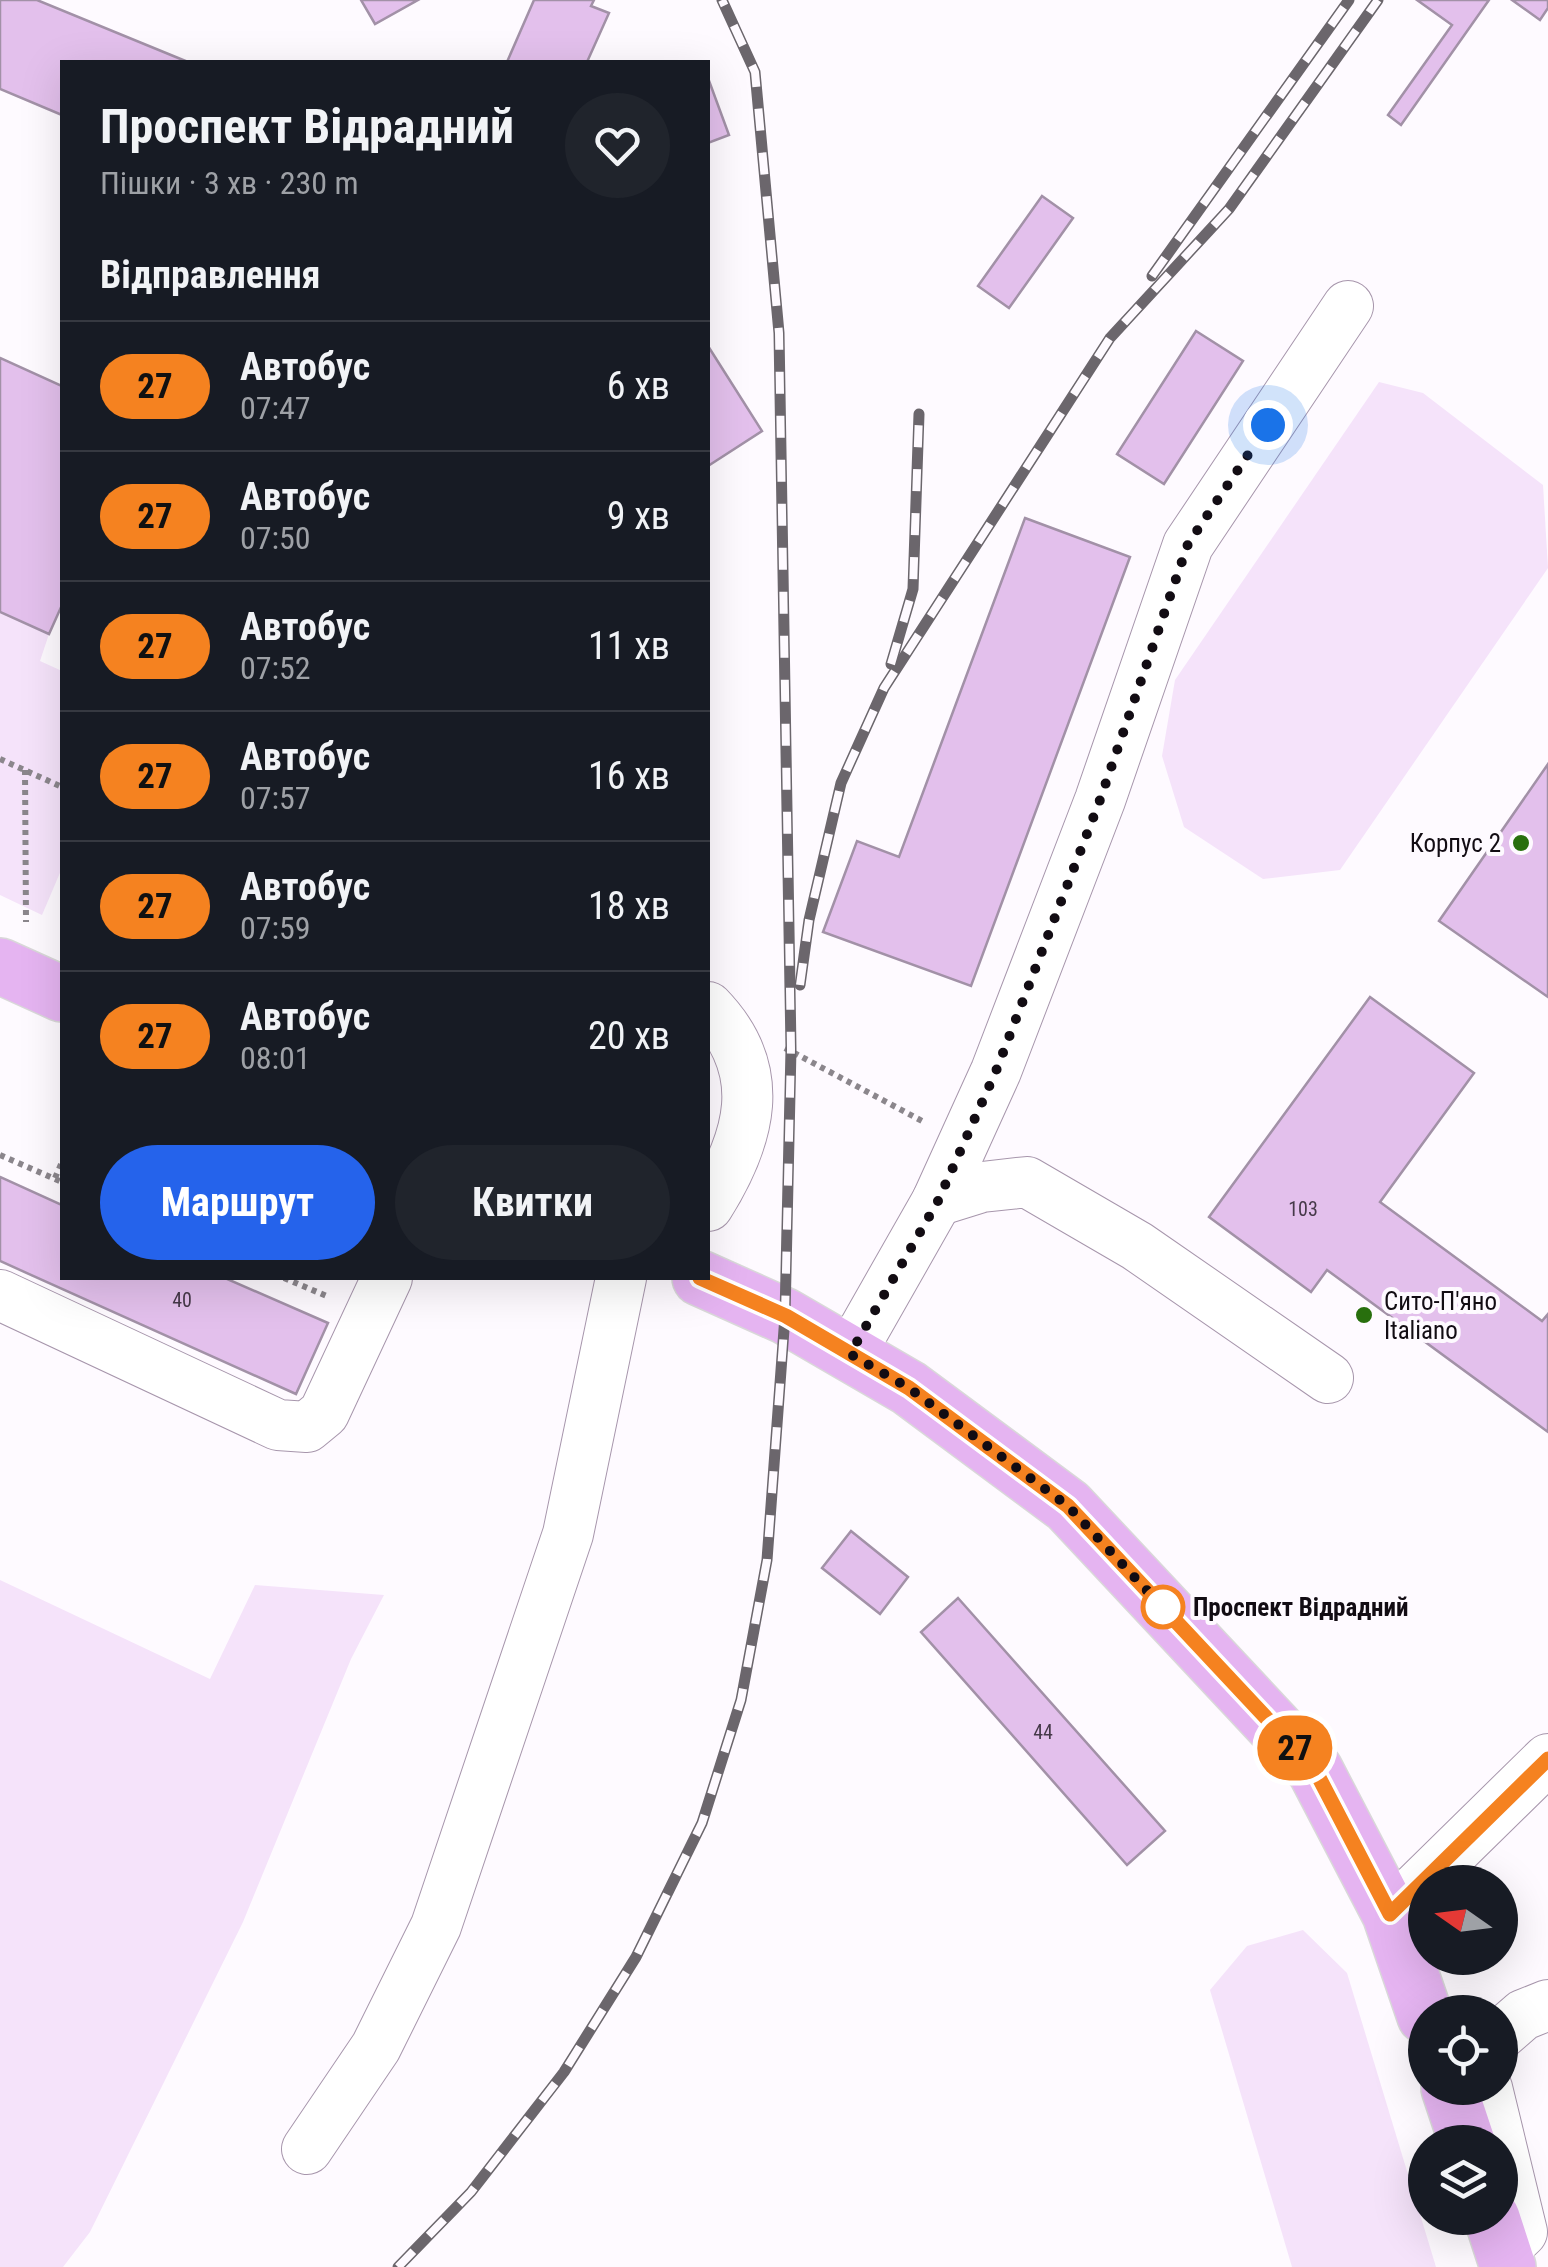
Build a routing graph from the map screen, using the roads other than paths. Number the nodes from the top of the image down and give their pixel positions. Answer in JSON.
{"nodes":[{"id":1,"x":1348,"y":306,"type":"dead end"},
{"id":2,"x":13,"y":944,"type":"edge"},
{"id":3,"x":60,"y":992,"type":"edge"},
{"id":4,"x":721,"y":1026,"type":"edge"},
{"id":5,"x":938,"y":1201,"type":"junction"},
{"id":6,"x":710,"y":1203,"type":"edge"},
{"id":7,"x":387,"y":1280,"type":"edge"},
{"id":8,"x":621,"y":1280,"type":"edge"},
{"id":9,"x":705,"y":1280,"type":"edge"},
{"id":10,"x":0,"y":1295,"type":"edge"},
{"id":11,"x":850,"y":1354,"type":"junction"},
{"id":12,"x":1328,"y":1378,"type":"dead end"},
{"id":13,"x":1547,"y":1766,"type":"edge"},
{"id":14,"x":1390,"y":1914,"type":"junction"},
{"id":15,"x":1418,"y":1995,"type":"edge"},
{"id":16,"x":1548,"y":2005,"type":"edge"},
{"id":17,"x":1518,"y":2021,"type":"edge"},
{"id":18,"x":1490,"y":2105,"type":"edge"},
{"id":19,"x":308,"y":2150,"type":"dead end"},
{"id":20,"x":1501,"y":2245,"type":"edge"}],
"edges":[{"from":1,"to":5,"type":"street"},
{"from":2,"to":3,"type":"main road"},
{"from":4,"to":6,"type":"street"},
{"from":5,"to":11,"type":"street"},
{"from":5,"to":12,"type":"street"},
{"from":7,"to":10,"type":"street"},
{"from":8,"to":19,"type":"street"},
{"from":9,"to":11,"type":"main road"},
{"from":11,"to":14,"type":"main road"},
{"from":13,"to":14,"type":"street"},
{"from":14,"to":15,"type":"main road"},
{"from":16,"to":17,"type":"street"},
{"from":18,"to":20,"type":"street"}]}
